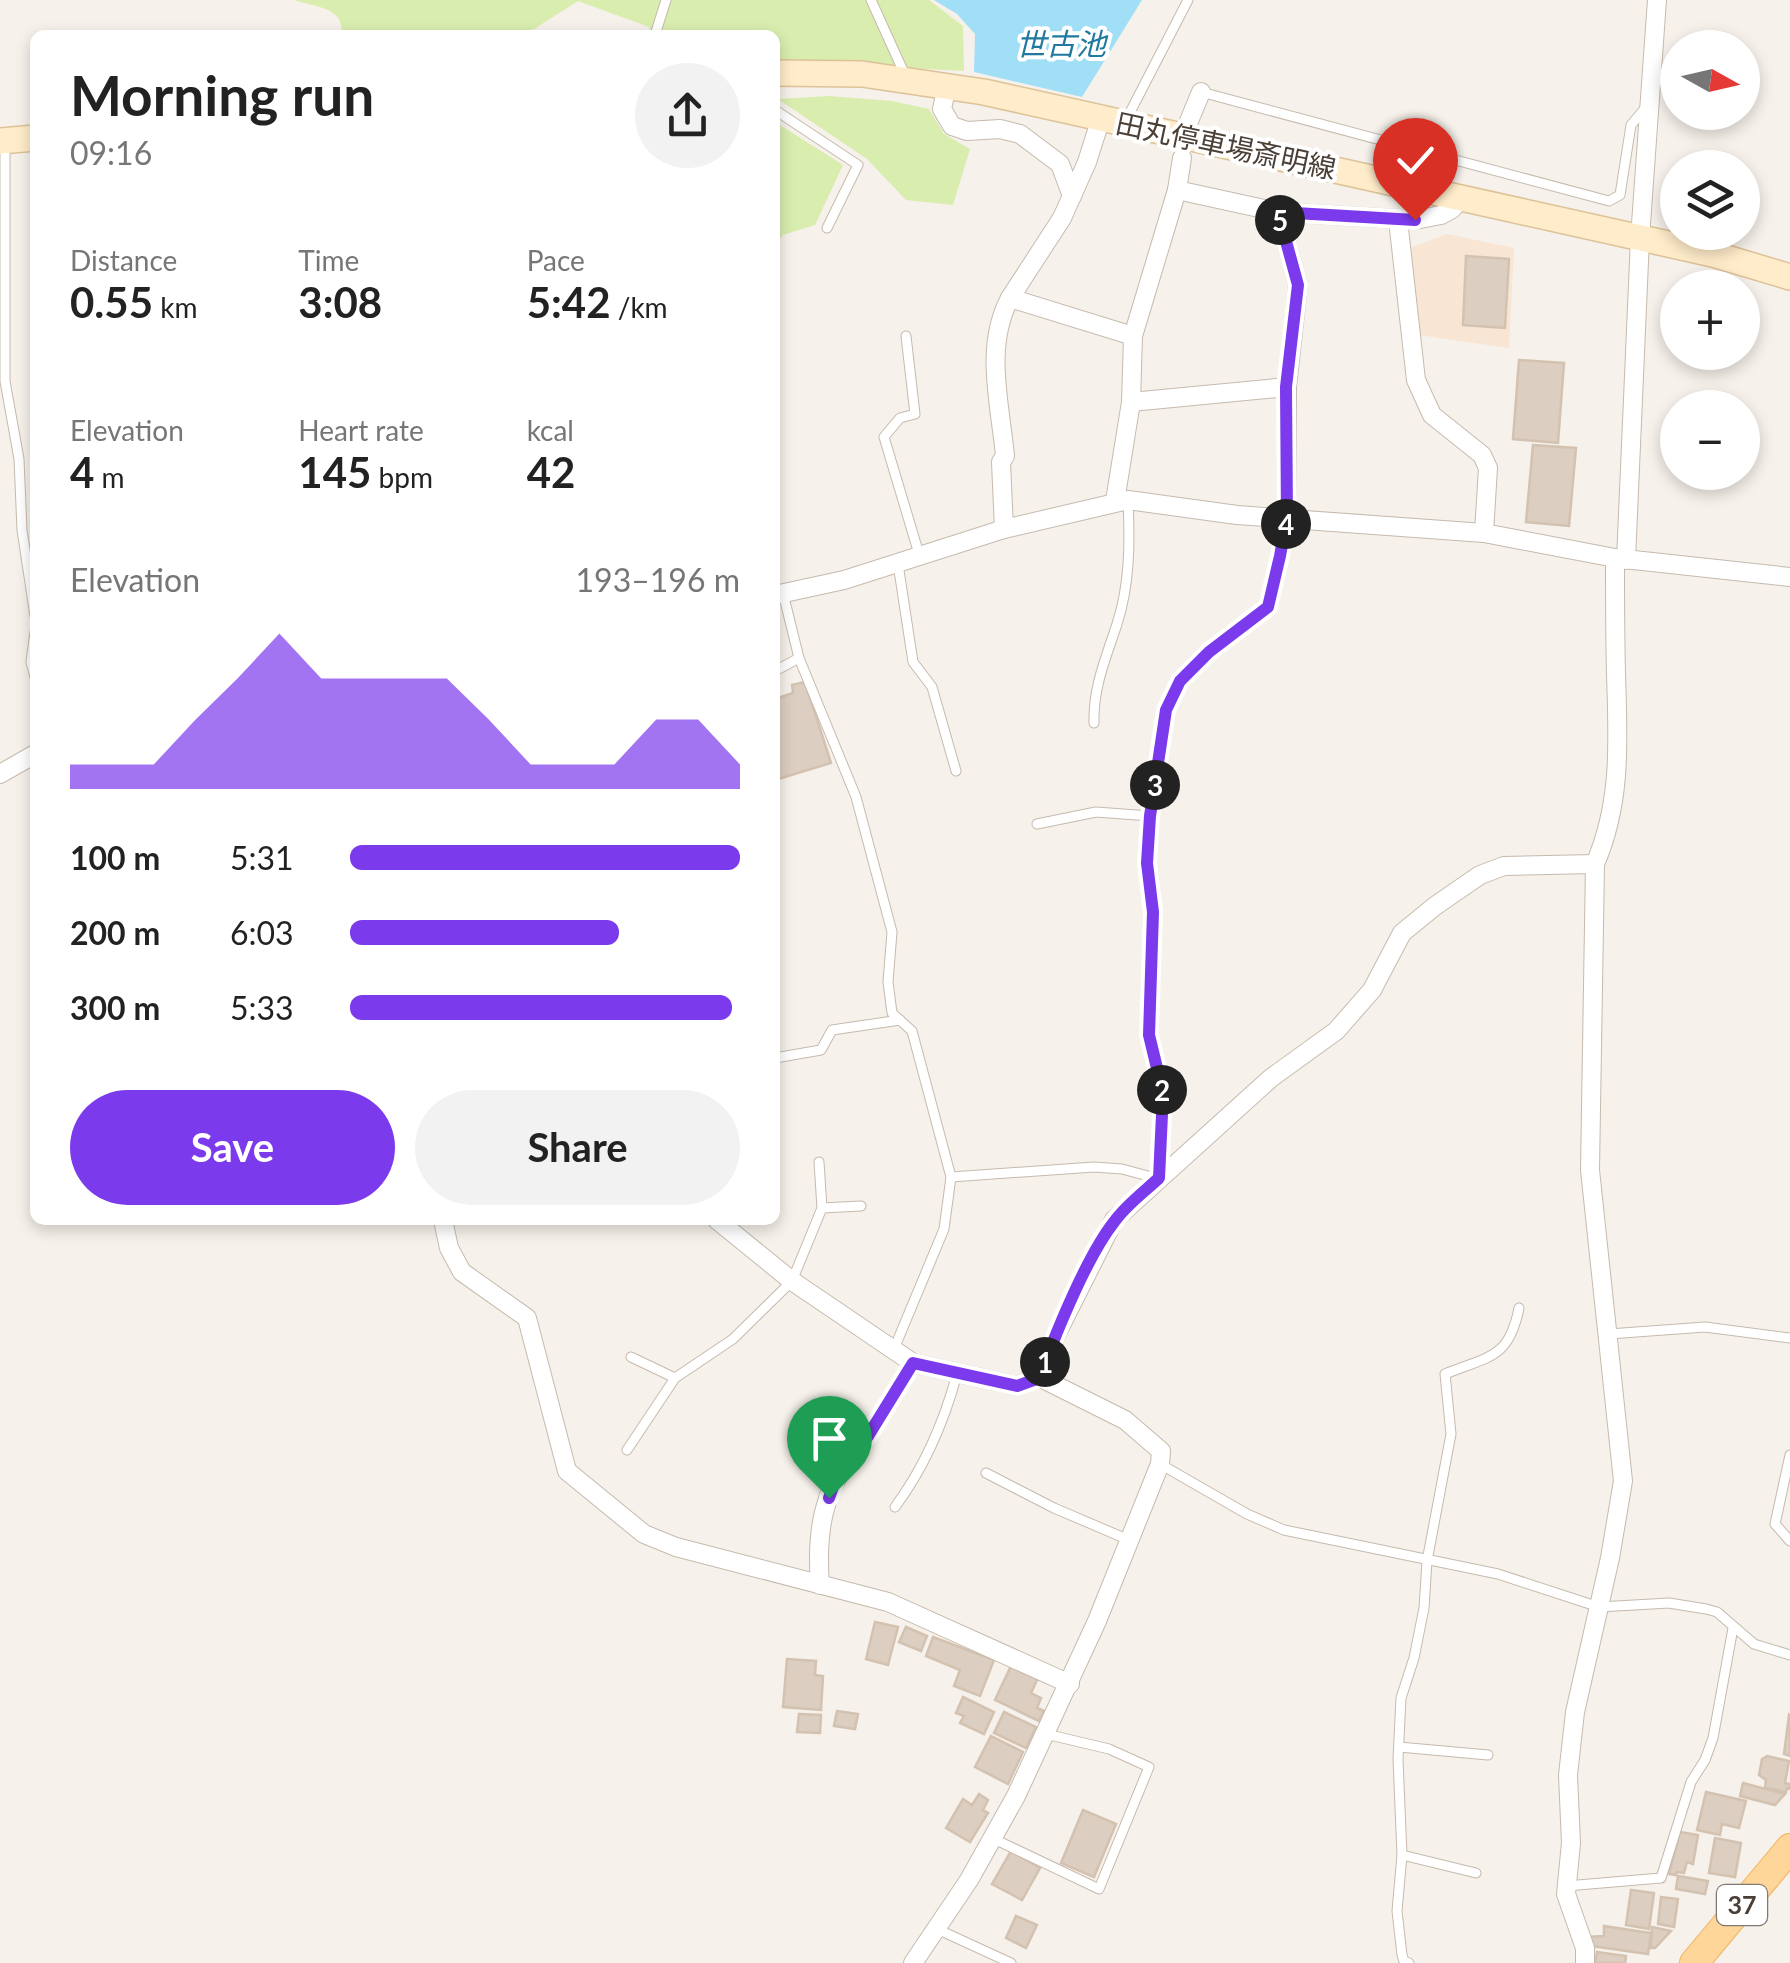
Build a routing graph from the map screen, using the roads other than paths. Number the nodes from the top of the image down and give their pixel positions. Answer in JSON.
{"nodes":[{"id":1,"x":666,"y":0,"type":"edge"},
{"id":2,"x":872,"y":0,"type":"edge"},
{"id":3,"x":1188,"y":0,"type":"edge"},
{"id":4,"x":1657,"y":0,"type":"edge"},
{"id":5,"x":656,"y":30,"type":"edge"},
{"id":6,"x":780,"y":73,"type":"edge"},
{"id":7,"x":907,"y":79,"type":"junction"},
{"id":8,"x":947,"y":85,"type":"junction"},
{"id":9,"x":1201,"y":92,"type":"joint"},
{"id":10,"x":1649,"y":103,"type":"junction"},
{"id":11,"x":780,"y":113,"type":"edge"},
{"id":12,"x":1113,"y":121,"type":"junction"},
{"id":13,"x":1189,"y":121,"type":"dead end"},
{"id":14,"x":30,"y":138,"type":"edge"},
{"id":15,"x":2,"y":141,"type":"edge"},
{"id":16,"x":1182,"y":158,"type":"dead end"},
{"id":17,"x":1177,"y":190,"type":"junction"},
{"id":18,"x":1072,"y":196,"type":"junction"},
{"id":19,"x":1461,"y":198,"type":"junction"},
{"id":20,"x":1278,"y":212,"type":"junction"},
{"id":21,"x":1398,"y":220,"type":"junction"},
{"id":22,"x":827,"y":228,"type":"dead end"},
{"id":23,"x":1640,"y":238,"type":"junction"},
{"id":24,"x":1790,"y":277,"type":"edge"},
{"id":25,"x":1010,"y":298,"type":"junction"},
{"id":26,"x":906,"y":336,"type":"dead end"},
{"id":27,"x":1133,"y":336,"type":"junction"},
{"id":28,"x":1286,"y":387,"type":"junction"},
{"id":29,"x":1132,"y":402,"type":"junction"},
{"id":30,"x":1122,"y":501,"type":"junction"},
{"id":31,"x":1287,"y":517,"type":"junction"},
{"id":32,"x":1004,"y":528,"type":"junction"},
{"id":33,"x":1484,"y":533,"type":"junction"},
{"id":34,"x":919,"y":554,"type":"junction"},
{"id":35,"x":1620,"y":559,"type":"junction"},
{"id":36,"x":897,"y":562,"type":"junction"},
{"id":37,"x":1790,"y":577,"type":"edge"},
{"id":38,"x":30,"y":583,"type":"edge"},
{"id":39,"x":780,"y":594,"type":"edge"},
{"id":40,"x":780,"y":597,"type":"edge"},
{"id":41,"x":799,"y":658,"type":"junction"},
{"id":42,"x":780,"y":669,"type":"edge"},
{"id":43,"x":1094,"y":723,"type":"dead end"},
{"id":44,"x":30,"y":757,"type":"edge"},
{"id":45,"x":956,"y":771,"type":"dead end"},
{"id":46,"x":0,"y":774,"type":"edge"},
{"id":47,"x":1150,"y":816,"type":"junction"},
{"id":48,"x":1037,"y":824,"type":"dead end"},
{"id":49,"x":1596,"y":864,"type":"junction"},
{"id":50,"x":900,"y":1020,"type":"junction"},
{"id":51,"x":780,"y":1057,"type":"edge"},
{"id":52,"x":819,"y":1162,"type":"dead end"},
{"id":53,"x":951,"y":1177,"type":"junction"},
{"id":54,"x":1159,"y":1178,"type":"junction"},
{"id":55,"x":861,"y":1206,"type":"dead end"},
{"id":56,"x":822,"y":1208,"type":"junction"},
{"id":57,"x":444,"y":1225,"type":"edge"},
{"id":58,"x":724,"y":1225,"type":"edge"},
{"id":59,"x":792,"y":1282,"type":"junction"},
{"id":60,"x":1519,"y":1308,"type":"dead end"},
{"id":61,"x":1607,"y":1334,"type":"junction"},
{"id":62,"x":1790,"y":1338,"type":"edge"},
{"id":63,"x":893,"y":1351,"type":"junction"},
{"id":64,"x":631,"y":1358,"type":"dead end"},
{"id":65,"x":913,"y":1363,"type":"junction"},
{"id":66,"x":957,"y":1374,"type":"junction"},
{"id":67,"x":674,"y":1378,"type":"junction"},
{"id":68,"x":1039,"y":1378,"type":"junction"},
{"id":69,"x":627,"y":1450,"type":"dead end"},
{"id":70,"x":856,"y":1450,"type":"joint"},
{"id":71,"x":1790,"y":1455,"type":"edge"},
{"id":72,"x":1160,"y":1464,"type":"junction"},
{"id":73,"x":986,"y":1473,"type":"dead end"},
{"id":74,"x":895,"y":1507,"type":"dead end"},
{"id":75,"x":1129,"y":1540,"type":"junction"},
{"id":76,"x":1790,"y":1541,"type":"edge"},
{"id":77,"x":1427,"y":1561,"type":"junction"},
{"id":78,"x":820,"y":1585,"type":"junction"},
{"id":79,"x":1599,"y":1606,"type":"junction"},
{"id":80,"x":1733,"y":1628,"type":"junction"},
{"id":81,"x":1790,"y":1655,"type":"edge"},
{"id":82,"x":1070,"y":1684,"type":"junction"},
{"id":83,"x":1046,"y":1734,"type":"junction"},
{"id":84,"x":1398,"y":1747,"type":"junction"},
{"id":85,"x":1488,"y":1755,"type":"dead end"},
{"id":86,"x":992,"y":1838,"type":"junction"},
{"id":87,"x":1790,"y":1848,"type":"edge"},
{"id":88,"x":1402,"y":1854,"type":"junction"},
{"id":89,"x":1476,"y":1873,"type":"dead end"},
{"id":90,"x":1566,"y":1886,"type":"junction"},
{"id":91,"x":934,"y":1928,"type":"junction"},
{"id":92,"x":913,"y":1963,"type":"edge"},
{"id":93,"x":1011,"y":1963,"type":"edge"},
{"id":94,"x":1409,"y":1963,"type":"edge"},
{"id":95,"x":1586,"y":1963,"type":"edge"},
{"id":96,"x":1694,"y":1963,"type":"edge"}],
"edges":[{"from":1,"to":5,"type":"lane"},
{"from":2,"to":7,"type":"lane"},
{"from":3,"to":12,"type":"lane"},
{"from":4,"to":10,"type":"street"},
{"from":6,"to":7,"type":"main road","name":"田丸停車場斎明線"},
{"from":7,"to":8,"type":"main road","name":"田丸停車場斎明線"},
{"from":8,"to":12,"type":"main road","name":"田丸停車場斎明線"},
{"from":8,"to":18,"type":"street"},
{"from":9,"to":10,"type":"lane"},
{"from":9,"to":13,"type":"street"},
{"from":10,"to":23,"type":"street"},
{"from":11,"to":22,"type":"lane"},
{"from":12,"to":18,"type":"street"},
{"from":12,"to":19,"type":"main road","name":"田丸停車場斎明線"},
{"from":14,"to":15,"type":"main road"},
{"from":15,"to":38,"type":"lane"},
{"from":16,"to":17,"type":"street"},
{"from":17,"to":20,"type":"street"},
{"from":17,"to":27,"type":"street"},
{"from":18,"to":25,"type":"street"},
{"from":19,"to":21,"type":"street"},
{"from":19,"to":23,"type":"main road","name":"田丸停車場斎明線"},
{"from":20,"to":21,"type":"street"},
{"from":20,"to":28,"type":"street"},
{"from":21,"to":33,"type":"street"},
{"from":23,"to":24,"type":"main road","name":"田丸停車場斎明線"},
{"from":23,"to":35,"type":"street"},
{"from":25,"to":27,"type":"street"},
{"from":25,"to":32,"type":"street"},
{"from":26,"to":34,"type":"lane"},
{"from":27,"to":29,"type":"street"},
{"from":28,"to":29,"type":"street"},
{"from":28,"to":31,"type":"street"},
{"from":29,"to":30,"type":"street"},
{"from":30,"to":31,"type":"street"},
{"from":30,"to":32,"type":"street"},
{"from":30,"to":43,"type":"lane"},
{"from":31,"to":33,"type":"street"},
{"from":31,"to":47,"type":"lane"},
{"from":32,"to":34,"type":"street"},
{"from":33,"to":35,"type":"street"},
{"from":34,"to":36,"type":"street"},
{"from":35,"to":37,"type":"street"},
{"from":35,"to":49,"type":"street"},
{"from":36,"to":39,"type":"street"},
{"from":36,"to":45,"type":"lane"},
{"from":40,"to":41,"type":"lane"},
{"from":41,"to":42,"type":"lane"},
{"from":41,"to":50,"type":"lane"},
{"from":44,"to":46,"type":"street"},
{"from":47,"to":48,"type":"lane"},
{"from":47,"to":54,"type":"lane"},
{"from":49,"to":54,"type":"street"},
{"from":49,"to":61,"type":"street"},
{"from":50,"to":51,"type":"lane"},
{"from":50,"to":53,"type":"lane"},
{"from":52,"to":56,"type":"lane"},
{"from":53,"to":54,"type":"lane"},
{"from":53,"to":63,"type":"lane"},
{"from":54,"to":68,"type":"street"},
{"from":55,"to":56,"type":"lane"},
{"from":56,"to":59,"type":"lane"},
{"from":57,"to":78,"type":"street"},
{"from":58,"to":59,"type":"street"},
{"from":59,"to":63,"type":"street"},
{"from":59,"to":67,"type":"lane"},
{"from":60,"to":77,"type":"lane"},
{"from":61,"to":62,"type":"lane"},
{"from":61,"to":79,"type":"street"},
{"from":63,"to":65,"type":"street"},
{"from":64,"to":67,"type":"lane"},
{"from":65,"to":66,"type":"street"},
{"from":65,"to":70,"type":"lane"},
{"from":66,"to":68,"type":"street"},
{"from":66,"to":74,"type":"lane"},
{"from":67,"to":69,"type":"lane"},
{"from":68,"to":72,"type":"street"},
{"from":70,"to":78,"type":"street"},
{"from":71,"to":76,"type":"lane"},
{"from":72,"to":75,"type":"street"},
{"from":72,"to":77,"type":"lane"},
{"from":73,"to":75,"type":"lane"},
{"from":75,"to":82,"type":"street"},
{"from":77,"to":79,"type":"lane"},
{"from":77,"to":84,"type":"lane"},
{"from":78,"to":82,"type":"street"},
{"from":79,"to":80,"type":"lane"},
{"from":79,"to":90,"type":"street"},
{"from":80,"to":81,"type":"lane"},
{"from":80,"to":90,"type":"lane"},
{"from":82,"to":83,"type":"street"},
{"from":83,"to":86,"type":"street"},
{"from":83,"to":86,"type":"lane"},
{"from":84,"to":85,"type":"lane"},
{"from":84,"to":88,"type":"lane"},
{"from":86,"to":91,"type":"street"},
{"from":87,"to":96,"type":"main road","number":"37"},
{"from":88,"to":89,"type":"lane"},
{"from":88,"to":94,"type":"lane"},
{"from":90,"to":95,"type":"street"},
{"from":91,"to":92,"type":"street"},
{"from":91,"to":93,"type":"lane"}]}
